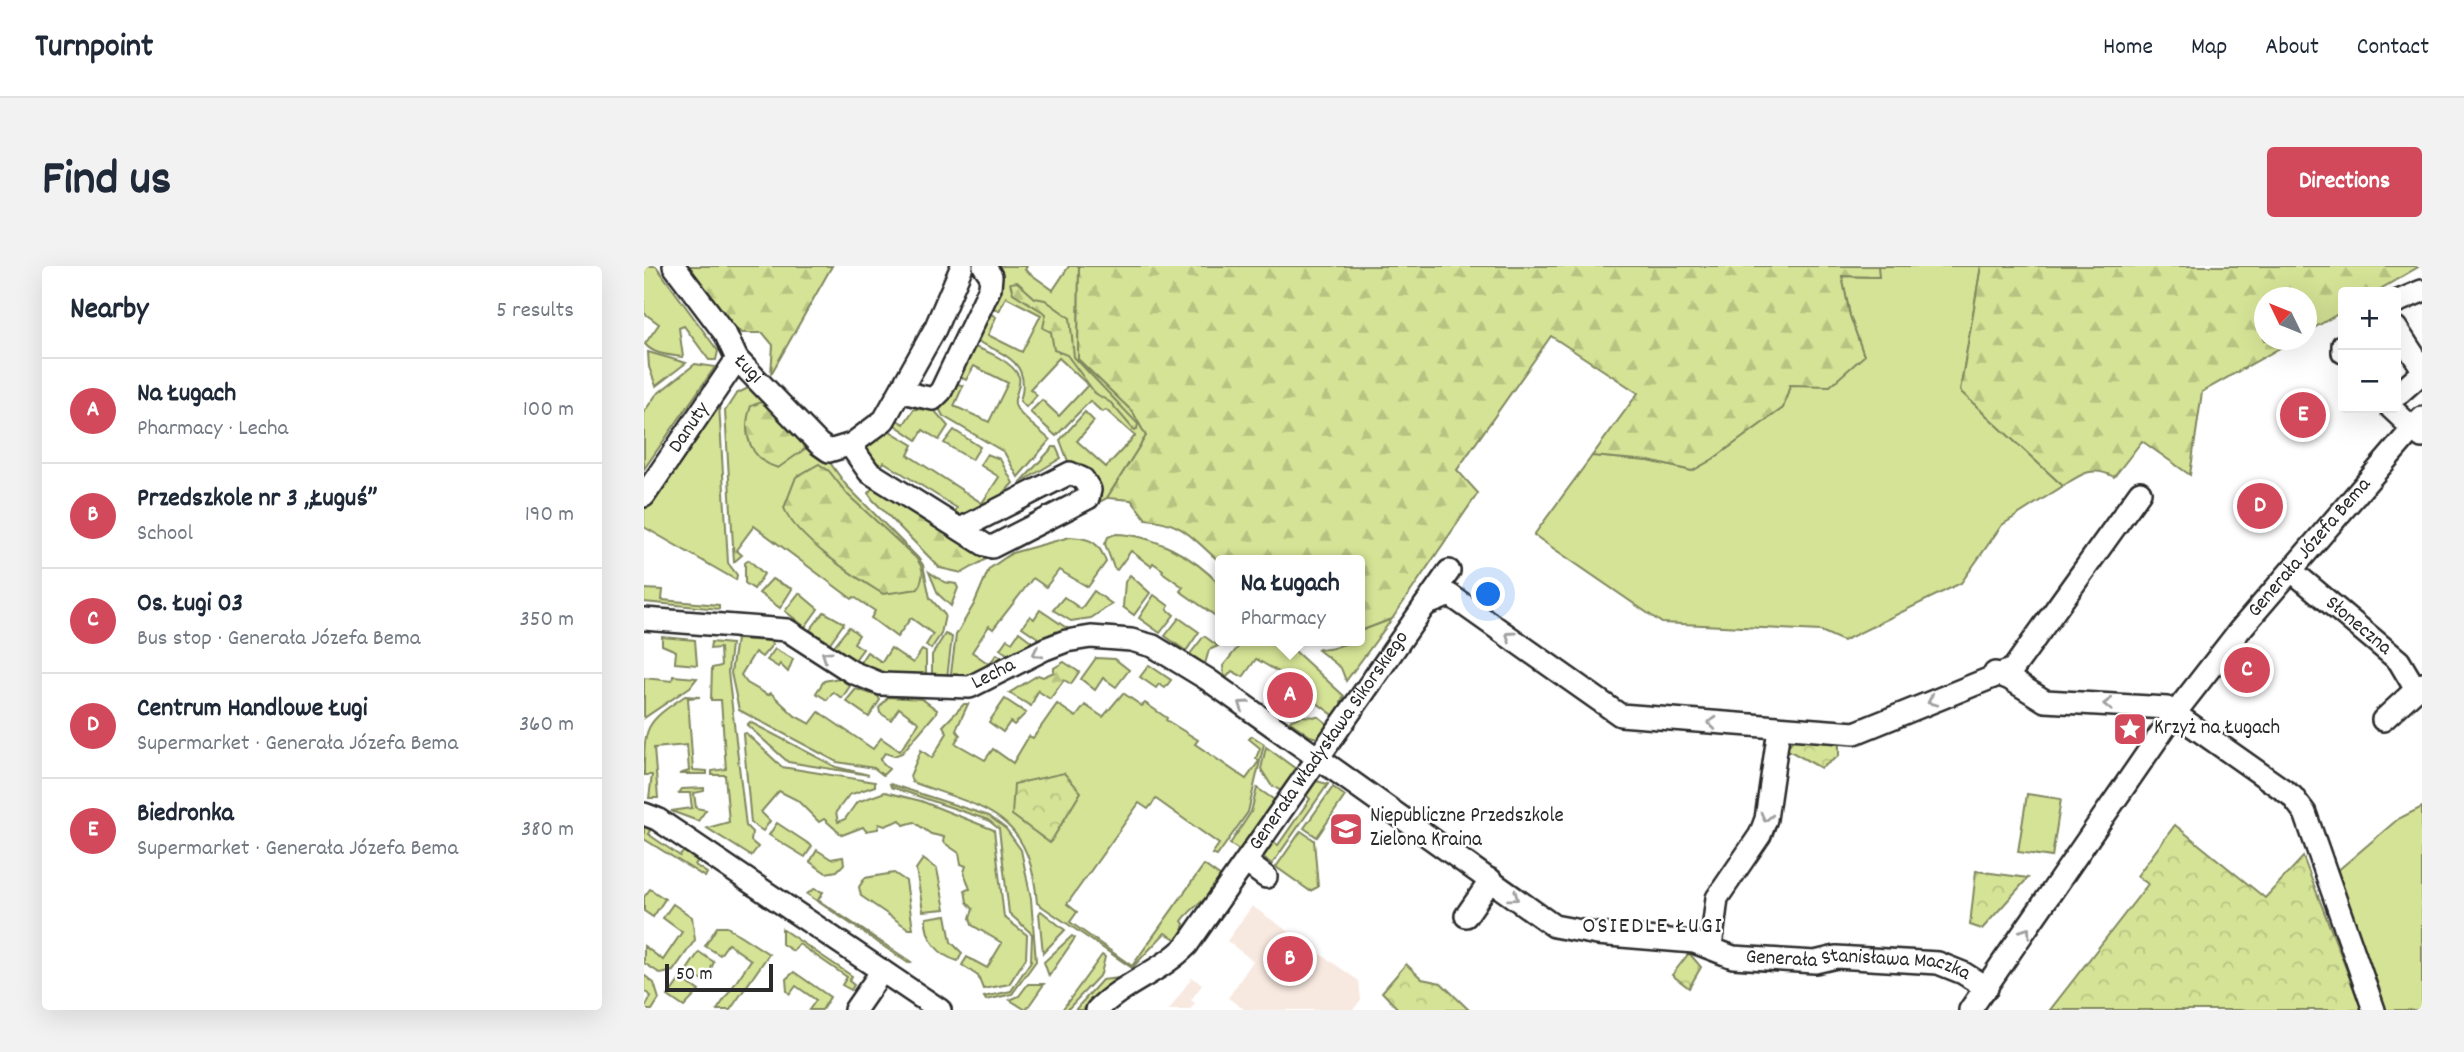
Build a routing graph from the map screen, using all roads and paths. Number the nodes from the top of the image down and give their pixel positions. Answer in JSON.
{"nodes":[{"id":1,"x":674,"y":266,"type":"edge"},
{"id":2,"x":962,"y":266,"type":"edge"},
{"id":3,"x":984,"y":266,"type":"edge"},
{"id":4,"x":2422,"y":291,"type":"edge"},
{"id":5,"x":2401,"y":300,"type":"edge"},
{"id":6,"x":2401,"y":336,"type":"edge"},
{"id":7,"x":737,"y":359,"type":"junction"},
{"id":8,"x":2422,"y":368,"type":"edge"},
{"id":9,"x":2422,"y":373,"type":"edge"},
{"id":10,"x":903,"y":389,"type":"junction"},
{"id":11,"x":2401,"y":392,"type":"edge"},
{"id":12,"x":2398,"y":413,"type":"edge"},
{"id":13,"x":2419,"y":428,"type":"edge"},
{"id":14,"x":845,"y":447,"type":"junction"},
{"id":15,"x":2140,"y":492,"type":"dead end"},
{"id":16,"x":644,"y":496,"type":"edge"},
{"id":17,"x":960,"y":529,"type":"junction"},
{"id":18,"x":1449,"y":571,"type":"dead end"},
{"id":19,"x":2292,"y":571,"type":"junction"},
{"id":20,"x":1425,"y":605,"type":"junction"},
{"id":21,"x":644,"y":619,"type":"edge"},
{"id":22,"x":1995,"y":673,"type":"junction"},
{"id":23,"x":2418,"y":686,"type":"edge"},
{"id":24,"x":2175,"y":713,"type":"junction"},
{"id":25,"x":2383,"y":720,"type":"dead end"},
{"id":26,"x":1779,"y":729,"type":"junction"},
{"id":27,"x":1318,"y":758,"type":"junction"},
{"id":28,"x":644,"y":814,"type":"edge"},
{"id":29,"x":1241,"y":871,"type":"junction"},
{"id":30,"x":1266,"y":877,"type":"dead end"},
{"id":31,"x":1490,"y":880,"type":"junction"},
{"id":32,"x":1466,"y":916,"type":"dead end"},
{"id":33,"x":1711,"y":947,"type":"junction"},
{"id":34,"x":882,"y":971,"type":"junction"},
{"id":35,"x":1987,"y":988,"type":"junction"},
{"id":36,"x":855,"y":1010,"type":"edge"},
{"id":37,"x":940,"y":1010,"type":"edge"},
{"id":38,"x":1097,"y":1010,"type":"edge"},
{"id":39,"x":1970,"y":1010,"type":"edge"},
{"id":40,"x":2374,"y":1010,"type":"edge"}],
"edges":[{"from":1,"to":7,"type":"street","name":"Ługi"},
{"from":2,"to":10,"type":"street"},
{"from":3,"to":10,"type":"street"},
{"from":4,"to":5,"type":"street"},
{"from":6,"to":8,"type":"street"},
{"from":7,"to":14,"type":"street","name":"Ługi"},
{"from":7,"to":16,"type":"street","name":"Danuty"},
{"from":9,"to":11,"type":"street"},
{"from":10,"to":14,"type":"street"},
{"from":12,"to":13,"type":"street"},
{"from":13,"to":19,"type":"street","name":"Generała Józefa Bema"},
{"from":14,"to":17,"type":"street"},
{"from":15,"to":22,"type":"street"},
{"from":17,"to":17,"type":"street"},
{"from":18,"to":20,"type":"street","name":"Generała Władysława Sikorskiego"},
{"from":19,"to":23,"type":"street","name":"Słoneczna"},
{"from":19,"to":24,"type":"street","name":"Generała Józefa Bema"},
{"from":26,"to":20,"type":"street","one_way":true},
{"from":20,"to":27,"type":"street","name":"Generała Władysława Sikorskiego"},
{"from":27,"to":21,"type":"street","name":"Lecha","one_way":true},
{"from":24,"to":22,"type":"street","one_way":true},
{"from":22,"to":26,"type":"street","one_way":true},
{"from":23,"to":25,"type":"street","name":"Słoneczna"},
{"from":35,"to":24,"type":"street","name":"Generała Józefa Bema","one_way":true},
{"from":24,"to":40,"type":"street"},
{"from":26,"to":33,"type":"street","one_way":true},
{"from":27,"to":29,"type":"street","name":"Generała Władysława Sikorskiego"},
{"from":27,"to":31,"type":"street","name":"Generała Stanisława Maczka"},
{"from":28,"to":34,"type":"street"},
{"from":29,"to":30,"type":"street"},
{"from":29,"to":38,"type":"street","name":"Generała Władysława Sikorskiego"},
{"from":31,"to":32,"type":"street"},
{"from":31,"to":33,"type":"street","name":"Generała Stanisława Maczka","one_way":true},
{"from":33,"to":35,"type":"street","name":"Generała Stanisława Maczka"},
{"from":34,"to":36,"type":"street"},
{"from":34,"to":37,"type":"street"},
{"from":35,"to":39,"type":"street","name":"Generała Józefa Bema"}]}
